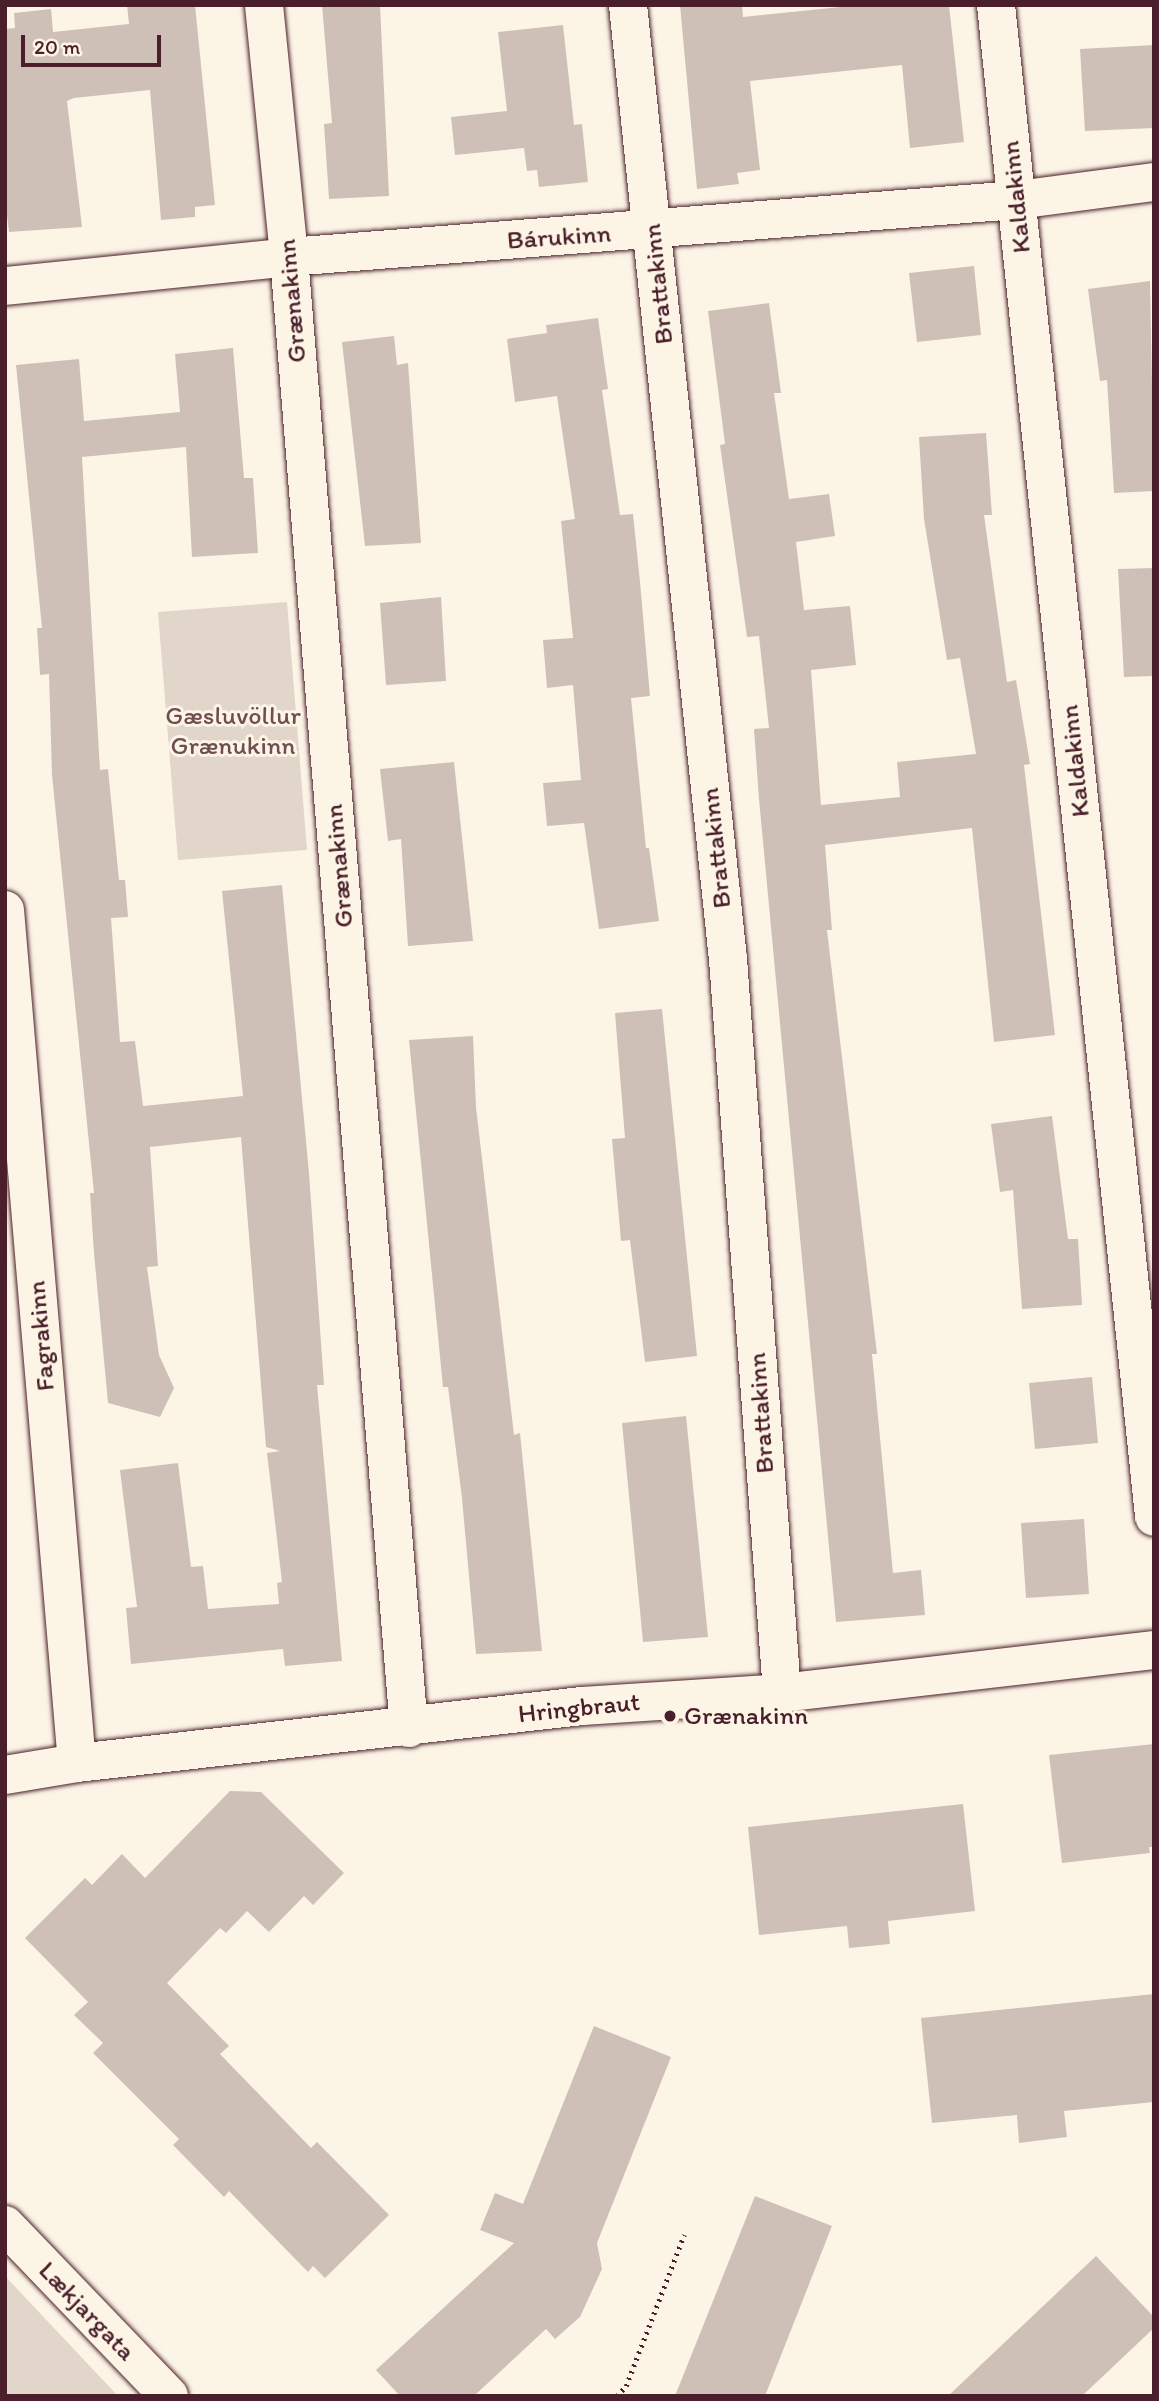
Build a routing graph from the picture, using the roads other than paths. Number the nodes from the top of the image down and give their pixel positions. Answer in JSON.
{"nodes":[{"id":1,"x":264,"y":5,"type":"edge"},
{"id":2,"x":628,"y":5,"type":"edge"},
{"id":3,"x":996,"y":5,"type":"edge"},
{"id":4,"x":1154,"y":182,"type":"edge"},
{"id":5,"x":1017,"y":200,"type":"junction"},
{"id":6,"x":652,"y":229,"type":"junction"},
{"id":7,"x":289,"y":257,"type":"junction"},
{"id":8,"x":5,"y":286,"type":"edge"},
{"id":9,"x":5,"y":910,"type":"edge"},
{"id":10,"x":1154,"y":1517,"type":"edge"},
{"id":11,"x":1154,"y":1650,"type":"edge"},
{"id":12,"x":782,"y":1693,"type":"junction"},
{"id":13,"x":409,"y":1728,"type":"junction"},
{"id":14,"x":78,"y":1763,"type":"junction"},
{"id":15,"x":5,"y":1775,"type":"edge"},
{"id":16,"x":5,"y":2225,"type":"edge"},
{"id":17,"x":169,"y":2396,"type":"edge"}],
"edges":[{"from":1,"to":7,"type":"street","name":"Grænakinn"},
{"from":2,"to":6,"type":"street","name":"Brattakinn"},
{"from":3,"to":5,"type":"street","name":"Kaldakinn"},
{"from":4,"to":5,"type":"street","name":"Bárukinn"},
{"from":5,"to":6,"type":"street","name":"Bárukinn"},
{"from":5,"to":10,"type":"street","name":"Kaldakinn"},
{"from":6,"to":7,"type":"street","name":"Bárukinn"},
{"from":6,"to":12,"type":"street","name":"Brattakinn"},
{"from":7,"to":8,"type":"street","name":"Bárukinn"},
{"from":7,"to":13,"type":"street","name":"Grænakinn"},
{"from":9,"to":14,"type":"street","name":"Fagrakinn"},
{"from":11,"to":12,"type":"street","name":"Hringbraut"},
{"from":12,"to":13,"type":"street","name":"Hringbraut"},
{"from":13,"to":14,"type":"street","name":"Hringbraut"},
{"from":14,"to":15,"type":"street","name":"Hringbraut"},
{"from":16,"to":17,"type":"street","name":"Lækjargata"}]}
